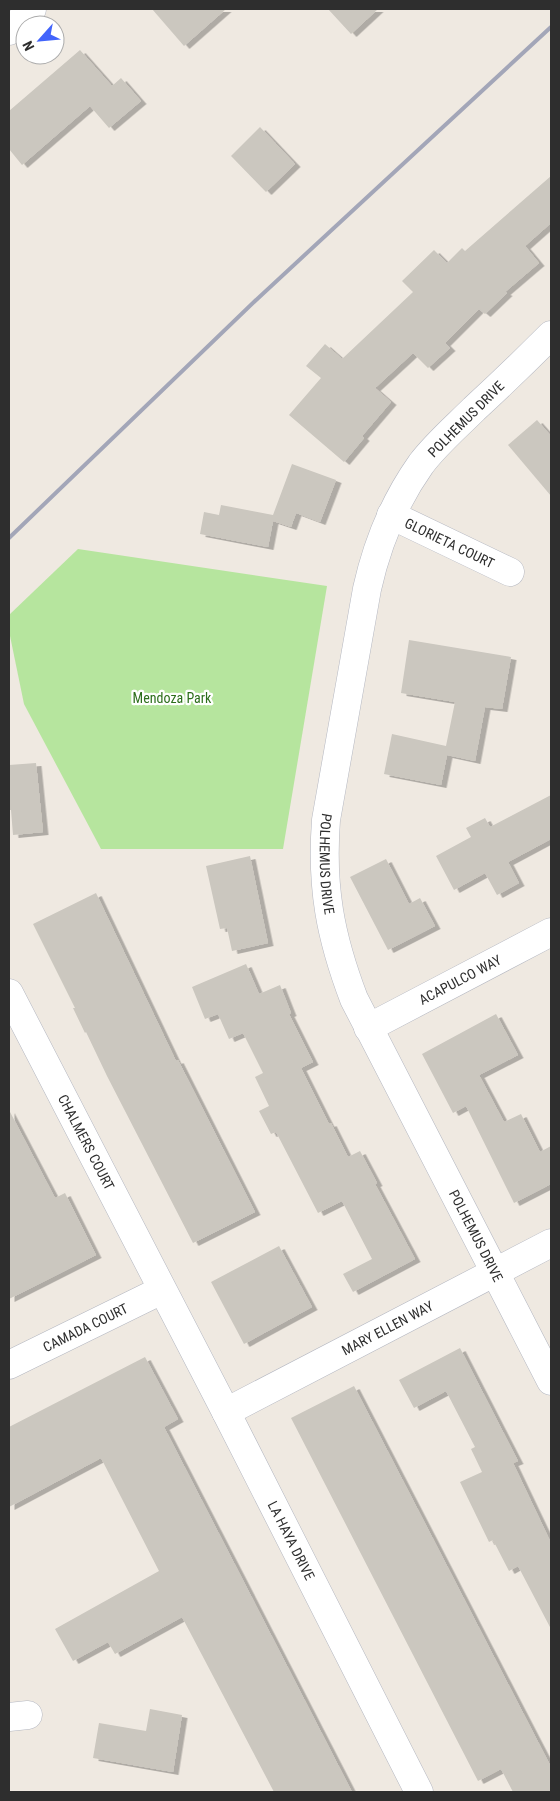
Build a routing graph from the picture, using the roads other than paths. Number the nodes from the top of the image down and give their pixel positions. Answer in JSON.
{"nodes":[{"id":1,"x":32,"y":9,"type":"edge"},
{"id":2,"x":9,"y":31,"type":"edge"},
{"id":3,"x":551,"y":335,"type":"edge"},
{"id":4,"x":390,"y":515,"type":"junction"},
{"id":5,"x":510,"y":572,"type":"dead end"},
{"id":6,"x":551,"y":932,"type":"edge"},
{"id":7,"x":9,"y":994,"type":"edge"},
{"id":8,"x":368,"y":1028,"type":"junction"},
{"id":9,"x":551,"y":1243,"type":"edge"},
{"id":10,"x":495,"y":1272,"type":"junction"},
{"id":11,"x":162,"y":1290,"type":"junction"},
{"id":12,"x":9,"y":1365,"type":"edge"},
{"id":13,"x":551,"y":1382,"type":"edge"},
{"id":14,"x":226,"y":1412,"type":"junction"},
{"id":15,"x":419,"y":1792,"type":"edge"}],
"edges":[{"from":1,"to":2,"type":"street"},
{"from":3,"to":4,"type":"street","name":"POLHEMUS DRIVE"},
{"from":4,"to":5,"type":"street","name":"GLORIETA COURT"},
{"from":4,"to":8,"type":"street","name":"POLHEMUS DRIVE"},
{"from":6,"to":8,"type":"street","name":"ACAPULCO WAY"},
{"from":7,"to":11,"type":"street","name":"CHALMERS COURT"},
{"from":8,"to":10,"type":"street","name":"POLHEMUS DRIVE"},
{"from":9,"to":10,"type":"street","name":"MARY ELLEN WAY"},
{"from":10,"to":13,"type":"street","name":"POLHEMUS DRIVE"},
{"from":10,"to":14,"type":"street","name":"MARY ELLEN WAY"},
{"from":11,"to":12,"type":"street","name":"CAMADA COURT"},
{"from":11,"to":14,"type":"street","name":"LA HAYA DRIVE"},
{"from":14,"to":15,"type":"street","name":"LA HAYA DRIVE"}]}
